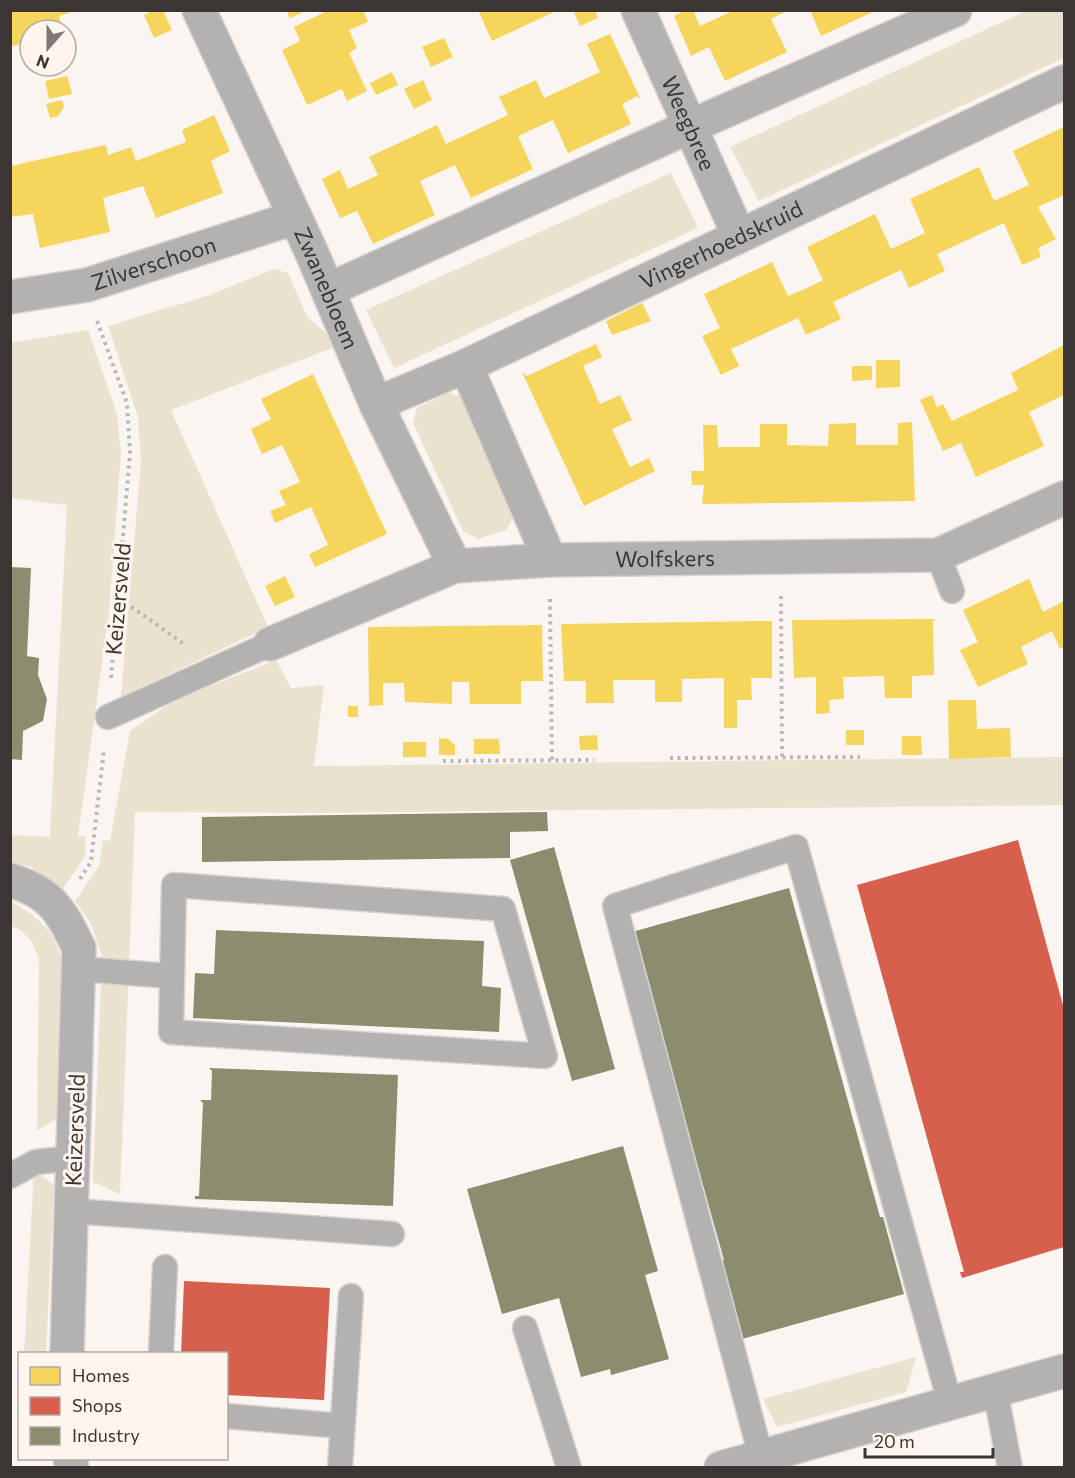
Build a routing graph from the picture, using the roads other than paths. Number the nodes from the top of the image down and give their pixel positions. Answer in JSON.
{"nodes":[{"id":1,"x":199,"y":10,"type":"edge"},
{"id":2,"x":638,"y":10,"type":"edge"},
{"id":3,"x":955,"y":10,"type":"edge"},
{"id":4,"x":1065,"y":82,"type":"edge"},
{"id":5,"x":691,"y":126,"type":"junction"},
{"id":6,"x":294,"y":218,"type":"junction"},
{"id":7,"x":739,"y":236,"type":"junction"},
{"id":8,"x":328,"y":290,"type":"junction"},
{"id":9,"x":10,"y":297,"type":"edge"},
{"id":10,"x":466,"y":366,"type":"junction"},
{"id":11,"x":376,"y":404,"type":"junction"},
{"id":12,"x":1065,"y":498,"type":"edge"},
{"id":13,"x":938,"y":555,"type":"junction"},
{"id":14,"x":550,"y":560,"type":"junction"},
{"id":15,"x":455,"y":566,"type":"junction"},
{"id":16,"x":952,"y":591,"type":"dead end"},
{"id":17,"x":270,"y":644,"type":"joint"},
{"id":18,"x":108,"y":717,"type":"road end"},
{"id":19,"x":10,"y":880,"type":"edge"},
{"id":20,"x":79,"y":969,"type":"junction"},
{"id":21,"x":171,"y":976,"type":"junction"},
{"id":22,"x":74,"y":1158,"type":"junction"},
{"id":23,"x":10,"y":1176,"type":"edge"},
{"id":24,"x":72,"y":1211,"type":"junction"},
{"id":25,"x":392,"y":1234,"type":"dead end"},
{"id":26,"x":165,"y":1267,"type":"dead end"},
{"id":27,"x":351,"y":1296,"type":"dead end"},
{"id":28,"x":525,"y":1328,"type":"dead end"},
{"id":29,"x":67,"y":1352,"type":"edge"},
{"id":30,"x":161,"y":1352,"type":"edge"},
{"id":31,"x":1065,"y":1371,"type":"edge"},
{"id":32,"x":995,"y":1390,"type":"junction"},
{"id":33,"x":950,"y":1403,"type":"junction"},
{"id":34,"x":228,"y":1416,"type":"edge"},
{"id":35,"x":342,"y":1426,"type":"junction"},
{"id":36,"x":762,"y":1462,"type":"edge"},
{"id":37,"x":340,"y":1467,"type":"edge"},
{"id":38,"x":569,"y":1467,"type":"edge"},
{"id":39,"x":721,"y":1467,"type":"edge"},
{"id":40,"x":1010,"y":1467,"type":"edge"}],
"edges":[{"from":1,"to":6,"type":"street","name":"Zwanebloem"},
{"from":2,"to":5,"type":"street","name":"Weegbree"},
{"from":3,"to":5,"type":"street"},
{"from":4,"to":7,"type":"street","name":"Vingerhoedskruid"},
{"from":5,"to":7,"type":"street","name":"Weegbree"},
{"from":5,"to":8,"type":"street"},
{"from":6,"to":8,"type":"street","name":"Zwanebloem"},
{"from":6,"to":9,"type":"street","name":"Zilverschoon"},
{"from":7,"to":10,"type":"street","name":"Vingerhoedskruid"},
{"from":8,"to":11,"type":"street","name":"Zwanebloem"},
{"from":10,"to":11,"type":"street","name":"Vingerhoedskruid"},
{"from":10,"to":14,"type":"street"},
{"from":11,"to":15,"type":"street","name":"Zwanebloem"},
{"from":12,"to":13,"type":"street","name":"Wolfskers"},
{"from":13,"to":14,"type":"street","name":"Wolfskers"},
{"from":13,"to":16,"type":"lane"},
{"from":14,"to":15,"type":"street","name":"Wolfskers"},
{"from":15,"to":17,"type":"street","name":"Wolfskers"},
{"from":17,"to":18,"type":"lane"},
{"from":19,"to":20,"type":"street","name":"Keizersveld"},
{"from":20,"to":21,"type":"lane"},
{"from":20,"to":22,"type":"street","name":"Keizersveld"},
{"from":21,"to":21,"type":"lane"},
{"from":22,"to":23,"type":"lane"},
{"from":22,"to":24,"type":"street","name":"Keizersveld"},
{"from":24,"to":25,"type":"lane"},
{"from":24,"to":29,"type":"street","name":"Keizersveld"},
{"from":26,"to":30,"type":"lane"},
{"from":27,"to":35,"type":"lane"},
{"from":28,"to":38,"type":"lane"},
{"from":31,"to":32,"type":"street"},
{"from":32,"to":33,"type":"street"},
{"from":32,"to":40,"type":"lane"},
{"from":33,"to":36,"type":"street"},
{"from":33,"to":36,"type":"lane"},
{"from":34,"to":35,"type":"lane"},
{"from":35,"to":37,"type":"lane"},
{"from":36,"to":39,"type":"street"}]}
